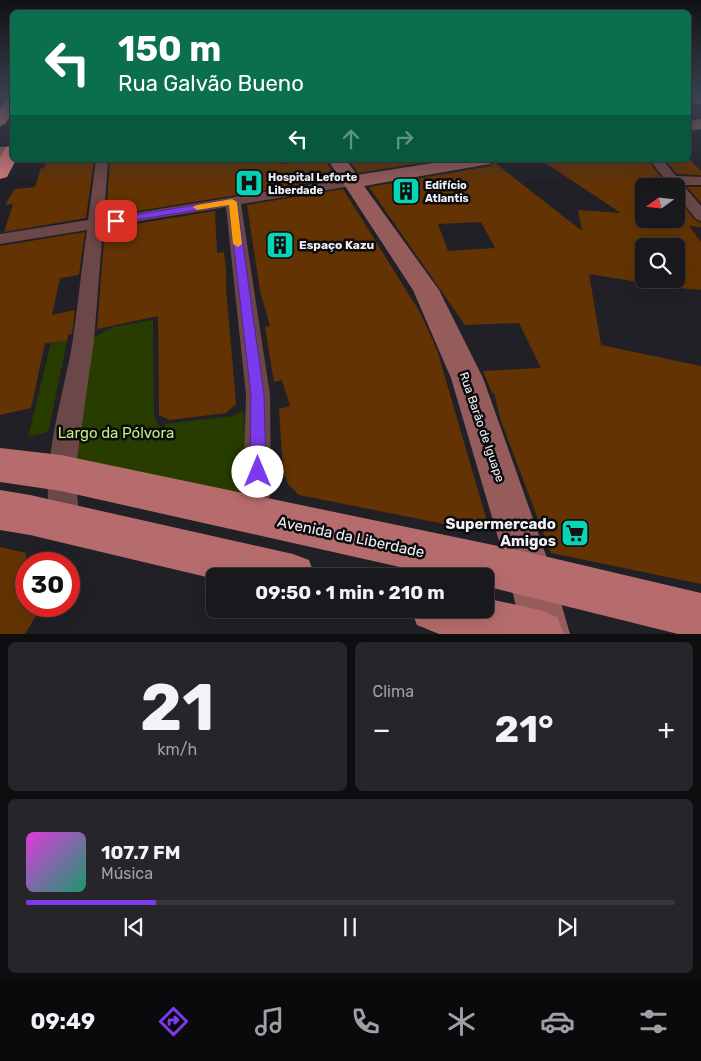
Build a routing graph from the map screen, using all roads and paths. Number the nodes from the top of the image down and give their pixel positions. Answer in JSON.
{"nodes":[{"id":1,"x":10,"y":155,"type":"edge"},
{"id":2,"x":102,"y":162,"type":"edge"},
{"id":3,"x":459,"y":162,"type":"edge"},
{"id":4,"x":658,"y":162,"type":"edge"},
{"id":5,"x":344,"y":171,"type":"edge"},
{"id":6,"x":0,"y":173,"type":"edge"},
{"id":7,"x":670,"y":178,"type":"edge"},
{"id":8,"x":685,"y":180,"type":"edge"},
{"id":9,"x":701,"y":181,"type":"edge"},
{"id":10,"x":685,"y":196,"type":"edge"},
{"id":11,"x":232,"y":202,"type":"junction"},
{"id":12,"x":701,"y":216,"type":"edge"},
{"id":13,"x":96,"y":224,"type":"junction"},
{"id":14,"x":0,"y":238,"type":"edge"},
{"id":15,"x":0,"y":465,"type":"edge"},
{"id":16,"x":61,"y":473,"type":"junction"},
{"id":17,"x":0,"y":510,"type":"edge"},
{"id":18,"x":248,"y":515,"type":"junction"},
{"id":19,"x":65,"y":523,"type":"junction"},
{"id":20,"x":259,"y":568,"type":"edge"},
{"id":21,"x":531,"y":575,"type":"junction"},
{"id":22,"x":701,"y":616,"type":"edge"},
{"id":23,"x":472,"y":618,"type":"edge"},
{"id":24,"x":540,"y":634,"type":"edge"},
{"id":25,"x":546,"y":634,"type":"edge"}],
"edges":[{"from":1,"to":6,"type":"highway"},
{"from":2,"to":13,"type":"street"},
{"from":3,"to":5,"type":"street"},
{"from":4,"to":7,"type":"street"},
{"from":5,"to":11,"type":"street"},
{"from":5,"to":21,"type":"street","name":"Rua Barão de Iguape"},
{"from":8,"to":9,"type":"street"},
{"from":10,"to":12,"type":"street"},
{"from":11,"to":13,"type":"street"},
{"from":11,"to":18,"type":"street"},
{"from":13,"to":14,"type":"street"},
{"from":13,"to":16,"type":"street"},
{"from":15,"to":16,"type":"main road","name":"Avenida da Liberdade"},
{"from":16,"to":18,"type":"main road","name":"Avenida da Liberdade"},
{"from":16,"to":19,"type":"street"},
{"from":17,"to":19,"type":"main road"},
{"from":18,"to":21,"type":"main road","name":"Avenida da Liberdade"},
{"from":19,"to":20,"type":"main road"},
{"from":21,"to":22,"type":"main road","name":"Avenida da Liberdade"},
{"from":21,"to":25,"type":"street","name":"Rua Barão de Iguape"},
{"from":23,"to":24,"type":"main road"}]}
